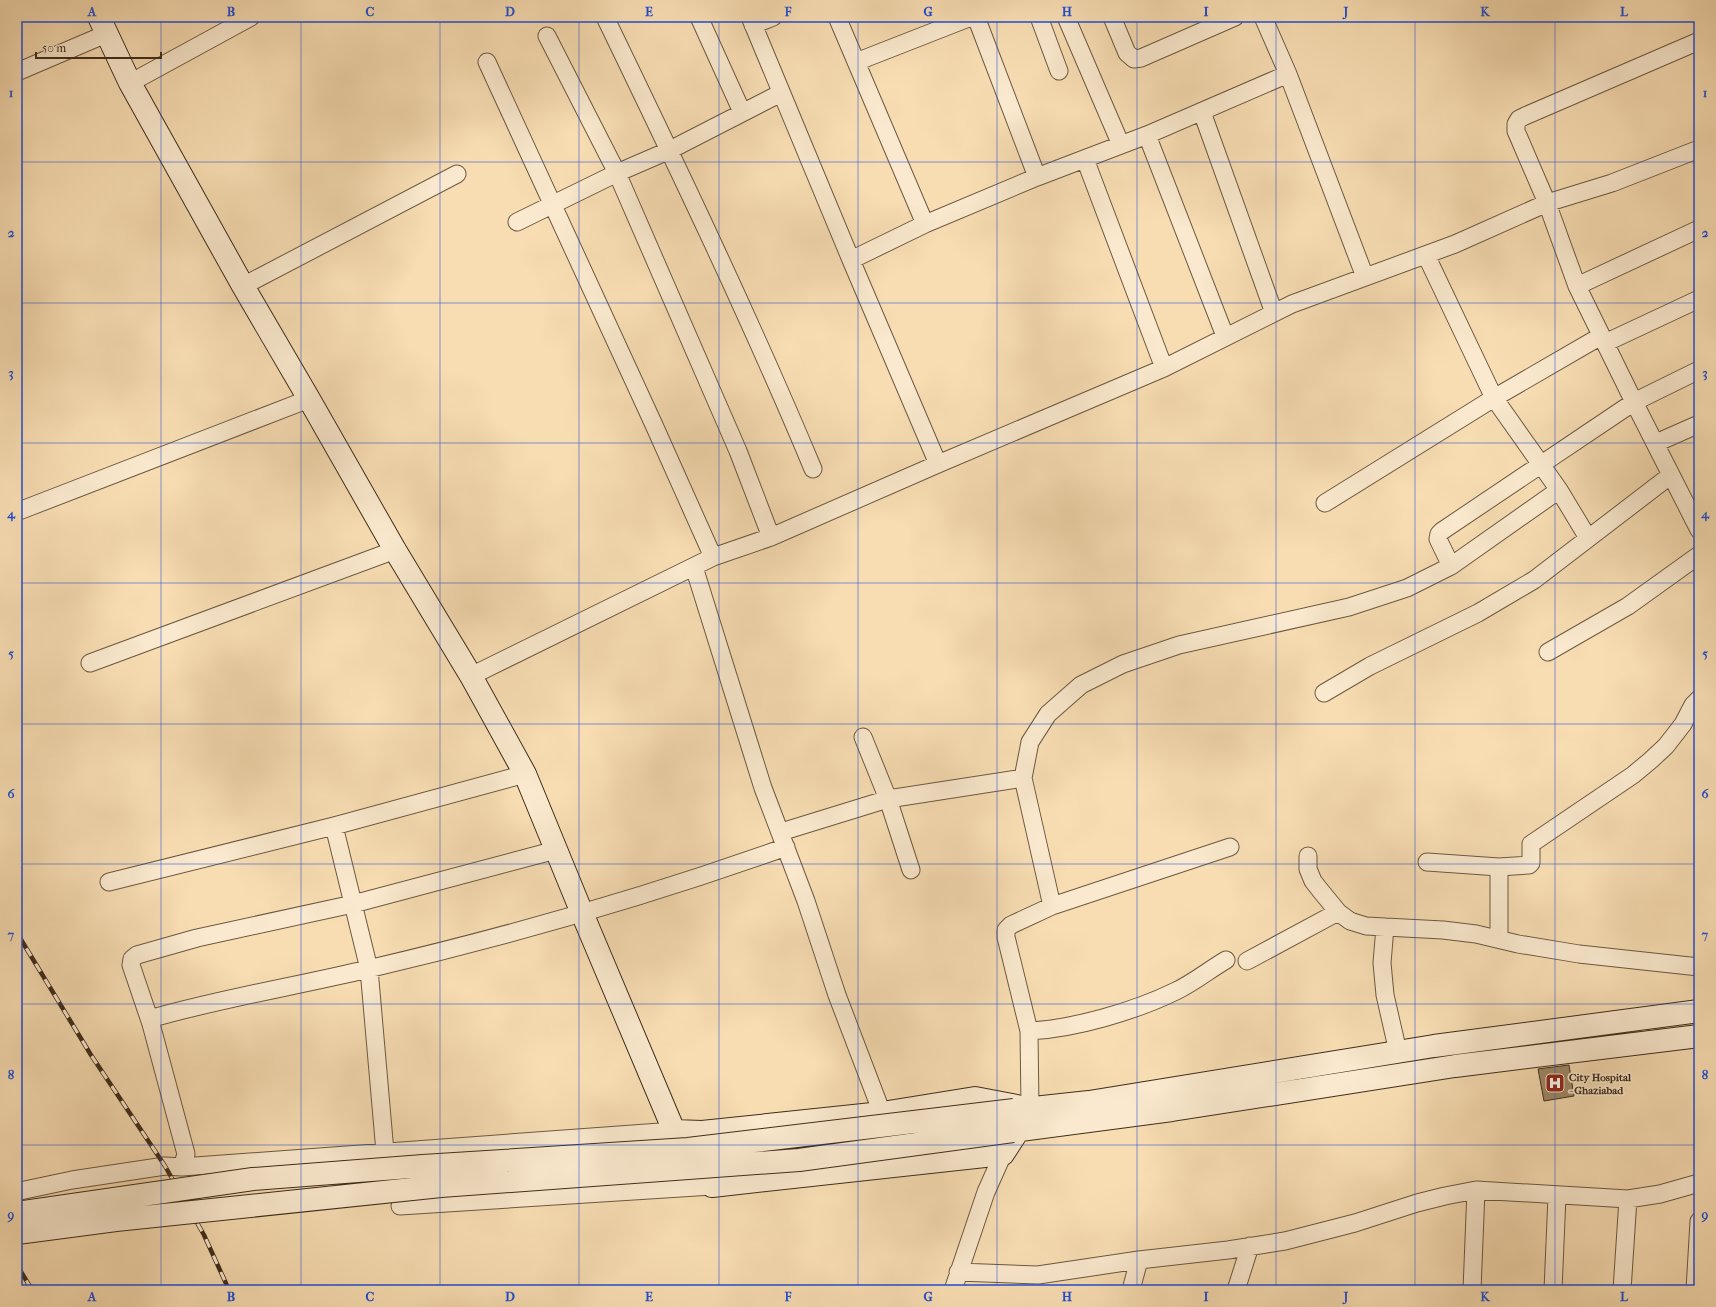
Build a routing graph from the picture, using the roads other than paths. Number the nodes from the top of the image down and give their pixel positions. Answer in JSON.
{"nodes":[{"id":1,"x":251,"y":17,"type":"edge"},
{"id":2,"x":605,"y":17,"type":"edge"},
{"id":3,"x":699,"y":17,"type":"edge"},
{"id":4,"x":773,"y":17,"type":"edge"},
{"id":5,"x":837,"y":17,"type":"edge"},
{"id":6,"x":971,"y":17,"type":"edge"},
{"id":7,"x":976,"y":17,"type":"edge"},
{"id":8,"x":1039,"y":17,"type":"edge"},
{"id":9,"x":1066,"y":17,"type":"edge"},
{"id":10,"x":1112,"y":17,"type":"edge"},
{"id":11,"x":1235,"y":17,"type":"edge"},
{"id":12,"x":1263,"y":17,"type":"edge"},
{"id":13,"x":751,"y":21,"type":"edge"},
{"id":14,"x":102,"y":25,"type":"edge"},
{"id":15,"x":547,"y":36,"type":"dead end"},
{"id":16,"x":1699,"y":41,"type":"edge"},
{"id":17,"x":488,"y":62,"type":"dead end"},
{"id":18,"x":856,"y":62,"type":"junction"},
{"id":19,"x":1059,"y":71,"type":"dead end"},
{"id":20,"x":17,"y":72,"type":"edge"},
{"id":21,"x":1288,"y":74,"type":"junction"},
{"id":22,"x":130,"y":83,"type":"junction"},
{"id":23,"x":781,"y":93,"type":"junction"},
{"id":24,"x":742,"y":112,"type":"junction"},
{"id":25,"x":1202,"y":112,"type":"junction"},
{"id":26,"x":1147,"y":135,"type":"junction"},
{"id":27,"x":1121,"y":145,"type":"junction"},
{"id":28,"x":1699,"y":149,"type":"edge"},
{"id":29,"x":670,"y":150,"type":"junction"},
{"id":30,"x":1086,"y":159,"type":"junction"},
{"id":31,"x":617,"y":173,"type":"junction"},
{"id":32,"x":458,"y":174,"type":"dead end"},
{"id":33,"x":1037,"y":177,"type":"junction"},
{"id":34,"x":1546,"y":203,"type":"junction"},
{"id":35,"x":552,"y":205,"type":"junction"},
{"id":36,"x":517,"y":222,"type":"dead end"},
{"id":37,"x":925,"y":224,"type":"junction"},
{"id":38,"x":1699,"y":229,"type":"edge"},
{"id":39,"x":1426,"y":255,"type":"junction"},
{"id":40,"x":851,"y":260,"type":"junction"},
{"id":41,"x":1365,"y":277,"type":"junction"},
{"id":42,"x":242,"y":286,"type":"junction"},
{"id":43,"x":1577,"y":286,"type":"junction"},
{"id":44,"x":1699,"y":299,"type":"edge"},
{"id":45,"x":1274,"y":313,"type":"junction"},
{"id":46,"x":1225,"y":336,"type":"junction"},
{"id":47,"x":1603,"y":339,"type":"junction"},
{"id":48,"x":1164,"y":368,"type":"junction"},
{"id":49,"x":1699,"y":370,"type":"edge"},
{"id":50,"x":1494,"y":398,"type":"junction"},
{"id":51,"x":309,"y":399,"type":"junction"},
{"id":52,"x":1634,"y":402,"type":"junction"},
{"id":53,"x":1699,"y":424,"type":"edge"},
{"id":54,"x":1656,"y":443,"type":"junction"},
{"id":55,"x":938,"y":464,"type":"junction"},
{"id":56,"x":1541,"y":466,"type":"junction"},
{"id":57,"x":812,"y":469,"type":"dead end"},
{"id":58,"x":1671,"y":475,"type":"junction"},
{"id":59,"x":1559,"y":490,"type":"junction"},
{"id":60,"x":1325,"y":503,"type":"dead end"},
{"id":61,"x":19,"y":512,"type":"dead end"},
{"id":62,"x":1699,"y":530,"type":"edge"},
{"id":63,"x":771,"y":537,"type":"junction"},
{"id":64,"x":1588,"y":538,"type":"junction"},
{"id":65,"x":395,"y":550,"type":"junction"},
{"id":66,"x":1699,"y":556,"type":"edge"},
{"id":67,"x":713,"y":557,"type":"junction"},
{"id":68,"x":1451,"y":566,"type":"junction"},
{"id":69,"x":694,"y":567,"type":"junction"},
{"id":70,"x":1548,"y":652,"type":"dead end"},
{"id":71,"x":90,"y":663,"type":"dead end"},
{"id":72,"x":471,"y":676,"type":"junction"},
{"id":73,"x":1324,"y":693,"type":"dead end"},
{"id":74,"x":1699,"y":699,"type":"edge"},
{"id":75,"x":863,"y":737,"type":"dead end"},
{"id":76,"x":525,"y":774,"type":"junction"},
{"id":77,"x":1023,"y":778,"type":"junction"},
{"id":78,"x":888,"y":799,"type":"junction"},
{"id":79,"x":334,"y":826,"type":"junction"},
{"id":80,"x":783,"y":840,"type":"junction"},
{"id":81,"x":1230,"y":847,"type":"dead end"},
{"id":82,"x":556,"y":850,"type":"junction"},
{"id":83,"x":1308,"y":856,"type":"dead end"},
{"id":84,"x":1427,"y":862,"type":"dead end"},
{"id":85,"x":1499,"y":867,"type":"junction"},
{"id":86,"x":911,"y":870,"type":"dead end"},
{"id":87,"x":109,"y":882,"type":"dead end"},
{"id":88,"x":353,"y":904,"type":"junction"},
{"id":89,"x":1052,"y":906,"type":"junction"},
{"id":90,"x":1338,"y":912,"type":"junction"},
{"id":91,"x":582,"y":914,"type":"junction"},
{"id":92,"x":1386,"y":927,"type":"junction"},
{"id":93,"x":1499,"y":939,"type":"junction"},
{"id":94,"x":1226,"y":960,"type":"dead end"},
{"id":95,"x":1247,"y":961,"type":"dead end"},
{"id":96,"x":1699,"y":967,"type":"edge"},
{"id":97,"x":369,"y":969,"type":"junction"},
{"id":98,"x":1699,"y":1011,"type":"edge"},
{"id":99,"x":150,"y":1021,"type":"junction"},
{"id":100,"x":1029,"y":1031,"type":"junction"},
{"id":101,"x":1699,"y":1036,"type":"edge"},
{"id":102,"x":1398,"y":1052,"type":"junction"},
{"id":103,"x":882,"y":1113,"type":"junction"},
{"id":104,"x":1019,"y":1120,"type":"junction"},
{"id":105,"x":674,"y":1131,"type":"junction"},
{"id":106,"x":385,"y":1152,"type":"junction"},
{"id":107,"x":1003,"y":1154,"type":"junction"},
{"id":108,"x":182,"y":1167,"type":"junction"},
{"id":109,"x":1699,"y":1183,"type":"edge"},
{"id":110,"x":712,"y":1186,"type":"junction"},
{"id":111,"x":1476,"y":1190,"type":"junction"},
{"id":112,"x":1557,"y":1196,"type":"junction"},
{"id":113,"x":1628,"y":1199,"type":"junction"},
{"id":114,"x":18,"y":1202,"type":"edge"},
{"id":115,"x":400,"y":1206,"type":"dead end"},
{"id":116,"x":1699,"y":1221,"type":"edge"},
{"id":117,"x":17,"y":1233,"type":"edge"},
{"id":118,"x":1250,"y":1246,"type":"junction"},
{"id":119,"x":1139,"y":1260,"type":"junction"},
{"id":120,"x":958,"y":1272,"type":"junction"},
{"id":121,"x":953,"y":1290,"type":"edge"},
{"id":122,"x":1131,"y":1290,"type":"edge"},
{"id":123,"x":1236,"y":1290,"type":"edge"},
{"id":124,"x":1472,"y":1290,"type":"edge"},
{"id":125,"x":1553,"y":1290,"type":"edge"},
{"id":126,"x":1622,"y":1290,"type":"edge"},
{"id":127,"x":1695,"y":1290,"type":"edge"}],
"edges":[{"from":1,"to":22,"type":"street"},
{"from":2,"to":29,"type":"street"},
{"from":3,"to":24,"type":"street"},
{"from":4,"to":13,"type":"street"},
{"from":5,"to":18,"type":"street"},
{"from":6,"to":18,"type":"street"},
{"from":7,"to":33,"type":"street"},
{"from":8,"to":19,"type":"street"},
{"from":9,"to":27,"type":"street"},
{"from":10,"to":11,"type":"street"},
{"from":12,"to":21,"type":"street"},
{"from":13,"to":23,"type":"street"},
{"from":14,"to":20,"type":"street"},
{"from":14,"to":22,"type":"main road"},
{"from":15,"to":31,"type":"street"},
{"from":16,"to":34,"type":"street"},
{"from":17,"to":35,"type":"street"},
{"from":18,"to":37,"type":"street"},
{"from":21,"to":25,"type":"street"},
{"from":21,"to":41,"type":"street"},
{"from":22,"to":42,"type":"main road"},
{"from":23,"to":24,"type":"street"},
{"from":23,"to":40,"type":"street"},
{"from":24,"to":29,"type":"street"},
{"from":25,"to":26,"type":"street"},
{"from":25,"to":45,"type":"street"},
{"from":26,"to":27,"type":"street"},
{"from":26,"to":46,"type":"street"},
{"from":27,"to":30,"type":"street"},
{"from":28,"to":34,"type":"street"},
{"from":29,"to":31,"type":"street"},
{"from":29,"to":57,"type":"street"},
{"from":30,"to":33,"type":"street"},
{"from":30,"to":48,"type":"street"},
{"from":31,"to":35,"type":"street"},
{"from":31,"to":63,"type":"street"},
{"from":32,"to":42,"type":"street"},
{"from":33,"to":37,"type":"street"},
{"from":34,"to":39,"type":"street"},
{"from":34,"to":43,"type":"street"},
{"from":35,"to":36,"type":"street"},
{"from":35,"to":67,"type":"street"},
{"from":37,"to":40,"type":"street"},
{"from":38,"to":43,"type":"street"},
{"from":39,"to":41,"type":"street"},
{"from":39,"to":50,"type":"street"},
{"from":40,"to":55,"type":"street"},
{"from":41,"to":45,"type":"street"},
{"from":42,"to":51,"type":"main road"},
{"from":43,"to":47,"type":"street"},
{"from":44,"to":47,"type":"street"},
{"from":45,"to":46,"type":"street"},
{"from":46,"to":48,"type":"street"},
{"from":47,"to":50,"type":"street"},
{"from":47,"to":52,"type":"street"},
{"from":48,"to":55,"type":"street"},
{"from":49,"to":52,"type":"street"},
{"from":50,"to":56,"type":"street"},
{"from":50,"to":60,"type":"street"},
{"from":51,"to":61,"type":"street"},
{"from":51,"to":65,"type":"main road"},
{"from":52,"to":54,"type":"street"},
{"from":52,"to":56,"type":"street"},
{"from":53,"to":54,"type":"street"},
{"from":54,"to":58,"type":"street"},
{"from":55,"to":63,"type":"street"},
{"from":56,"to":59,"type":"street"},
{"from":56,"to":68,"type":"street"},
{"from":58,"to":62,"type":"street"},
{"from":58,"to":64,"type":"street"},
{"from":59,"to":64,"type":"street"},
{"from":59,"to":68,"type":"street"},
{"from":63,"to":67,"type":"street"},
{"from":64,"to":73,"type":"street"},
{"from":65,"to":71,"type":"street"},
{"from":65,"to":72,"type":"main road"},
{"from":66,"to":70,"type":"street"},
{"from":67,"to":69,"type":"street"},
{"from":68,"to":77,"type":"street"},
{"from":69,"to":72,"type":"street"},
{"from":69,"to":80,"type":"street"},
{"from":72,"to":76,"type":"main road"},
{"from":74,"to":85,"type":"street"},
{"from":75,"to":78,"type":"street"},
{"from":76,"to":79,"type":"street"},
{"from":76,"to":82,"type":"main road"},
{"from":77,"to":78,"type":"street"},
{"from":77,"to":89,"type":"street"},
{"from":78,"to":80,"type":"street"},
{"from":78,"to":86,"type":"street"},
{"from":79,"to":87,"type":"street"},
{"from":79,"to":88,"type":"street"},
{"from":80,"to":91,"type":"street"},
{"from":80,"to":103,"type":"street"},
{"from":81,"to":89,"type":"street"},
{"from":82,"to":88,"type":"street"},
{"from":82,"to":91,"type":"main road"},
{"from":83,"to":90,"type":"street"},
{"from":84,"to":85,"type":"street"},
{"from":85,"to":93,"type":"street"},
{"from":88,"to":97,"type":"street"},
{"from":88,"to":99,"type":"street"},
{"from":89,"to":100,"type":"street"},
{"from":90,"to":92,"type":"street"},
{"from":90,"to":95,"type":"street"},
{"from":91,"to":97,"type":"street"},
{"from":91,"to":105,"type":"main road"},
{"from":92,"to":93,"type":"street"},
{"from":92,"to":102,"type":"street"},
{"from":93,"to":96,"type":"street"},
{"from":94,"to":100,"type":"street"},
{"from":97,"to":99,"type":"street"},
{"from":97,"to":106,"type":"street"},
{"from":98,"to":102,"type":"main road"},
{"from":99,"to":108,"type":"street"},
{"from":100,"to":104,"type":"street"},
{"from":101,"to":104,"type":"main road"},
{"from":102,"to":104,"type":"main road"},
{"from":103,"to":104,"type":"main road"},
{"from":103,"to":105,"type":"main road"},
{"from":104,"to":107,"type":"main road"},
{"from":104,"to":114,"type":"main road","bridge":true},
{"from":104,"to":117,"type":"main road","bridge":true},
{"from":105,"to":106,"type":"street"},
{"from":105,"to":110,"type":"main road"},
{"from":106,"to":108,"type":"street"},
{"from":107,"to":110,"type":"main road"},
{"from":107,"to":120,"type":"street"},
{"from":108,"to":114,"type":"street"},
{"from":109,"to":113,"type":"street"},
{"from":110,"to":115,"type":"street"},
{"from":111,"to":112,"type":"street"},
{"from":111,"to":118,"type":"street"},
{"from":111,"to":124,"type":"street"},
{"from":112,"to":113,"type":"street"},
{"from":112,"to":125,"type":"street"},
{"from":113,"to":126,"type":"street"},
{"from":116,"to":127,"type":"street"},
{"from":118,"to":119,"type":"street"},
{"from":118,"to":123,"type":"street"},
{"from":119,"to":120,"type":"street"},
{"from":119,"to":122,"type":"street"},
{"from":120,"to":121,"type":"street"}]}
